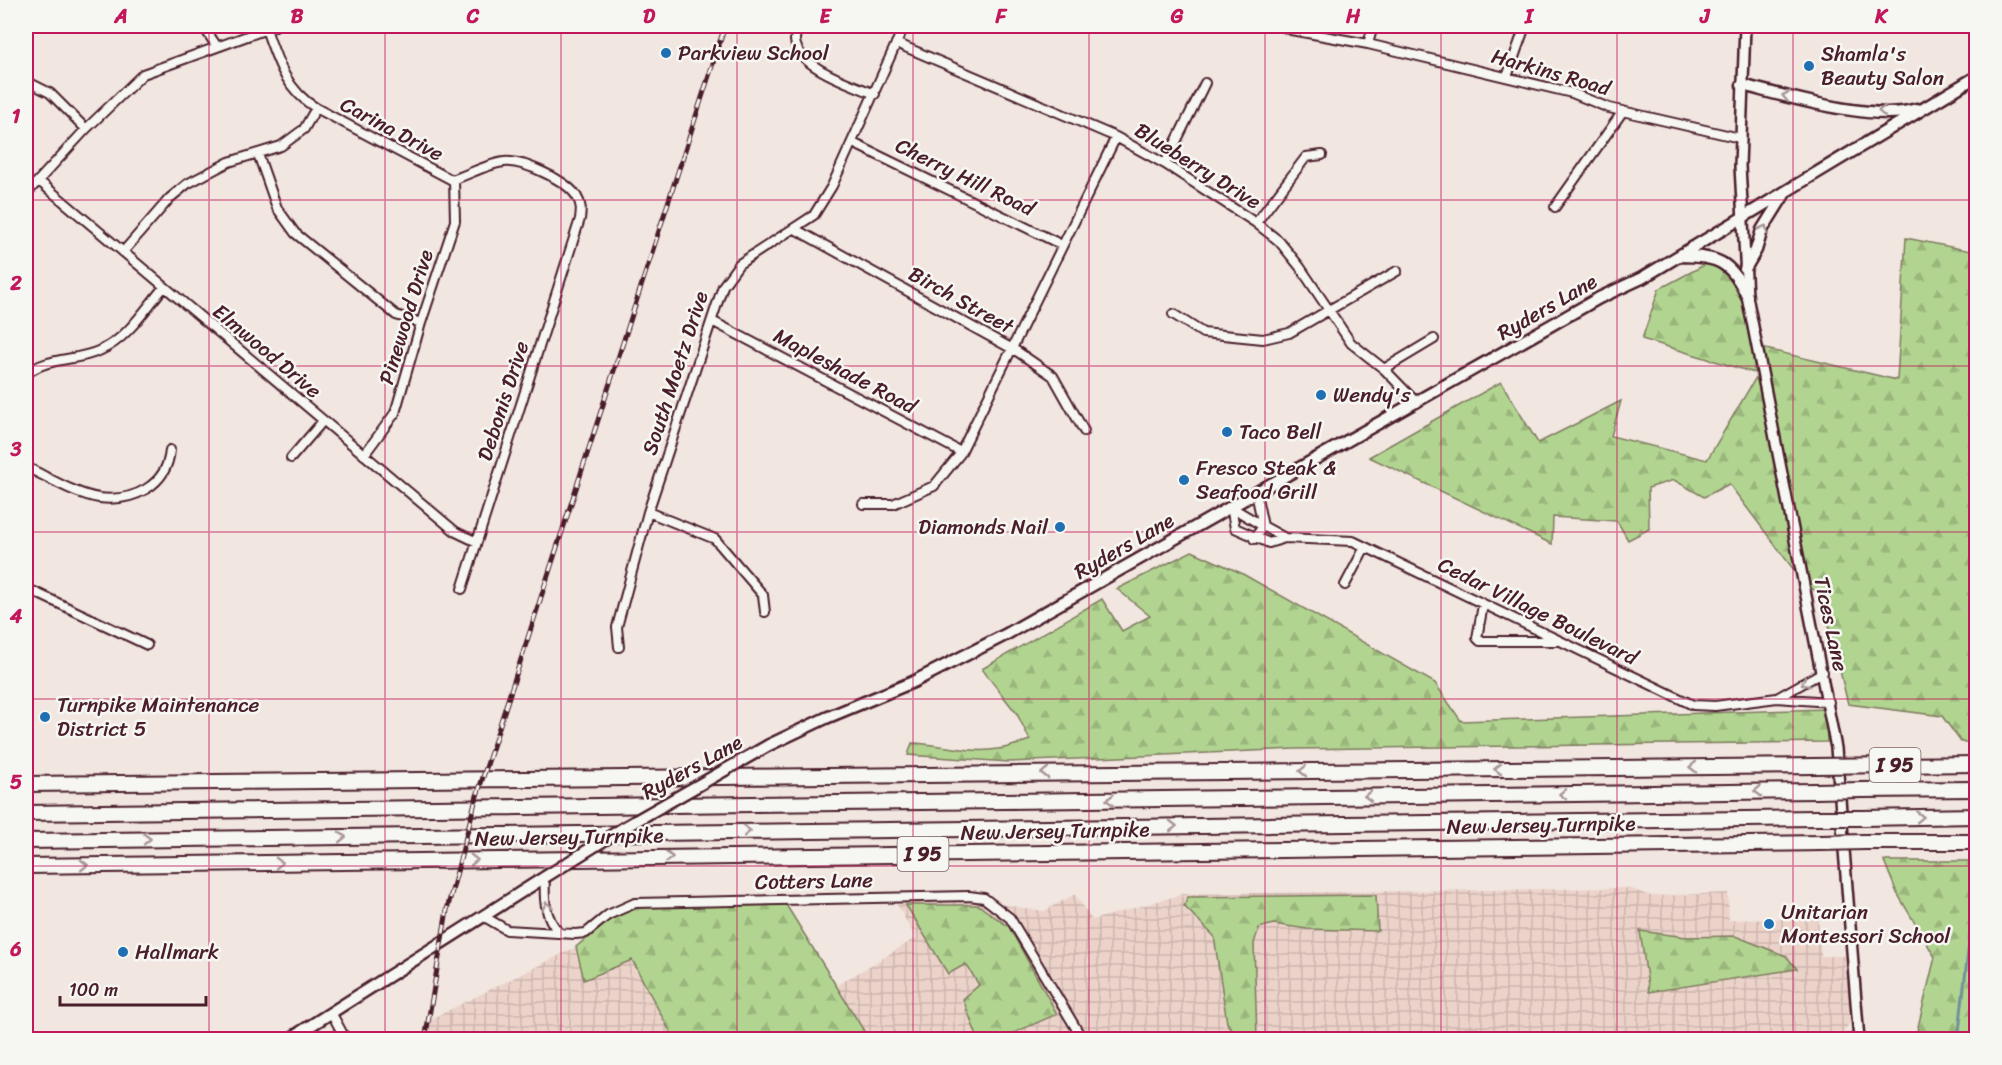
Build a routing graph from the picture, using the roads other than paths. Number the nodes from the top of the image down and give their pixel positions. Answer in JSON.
{"nodes":[{"id":1,"x":203,"y":26,"type":"edge"},
{"id":2,"x":275,"y":26,"type":"edge"},
{"id":3,"x":798,"y":26,"type":"edge"},
{"id":4,"x":904,"y":26,"type":"edge"},
{"id":5,"x":1282,"y":26,"type":"edge"},
{"id":6,"x":1373,"y":26,"type":"edge"},
{"id":7,"x":1530,"y":26,"type":"edge"},
{"id":8,"x":1745,"y":26,"type":"edge"},
{"id":9,"x":266,"y":29,"type":"junction"},
{"id":10,"x":896,"y":44,"type":"junction"},
{"id":11,"x":1368,"y":44,"type":"junction"},
{"id":12,"x":216,"y":45,"type":"junction"},
{"id":13,"x":1507,"y":77,"type":"junction"},
{"id":14,"x":1977,"y":77,"type":"edge"},
{"id":15,"x":26,"y":81,"type":"edge"},
{"id":16,"x":1205,"y":83,"type":"dead end"},
{"id":17,"x":1742,"y":85,"type":"junction"},
{"id":18,"x":875,"y":94,"type":"junction"},
{"id":19,"x":1931,"y":104,"type":"junction"},
{"id":20,"x":316,"y":108,"type":"junction"},
{"id":21,"x":1623,"y":111,"type":"junction"},
{"id":22,"x":86,"y":129,"type":"junction"},
{"id":23,"x":1116,"y":137,"type":"junction"},
{"id":24,"x":1740,"y":138,"type":"junction"},
{"id":25,"x":853,"y":142,"type":"junction"},
{"id":26,"x":258,"y":154,"type":"junction"},
{"id":27,"x":1322,"y":155,"type":"dead end"},
{"id":28,"x":1165,"y":164,"type":"junction"},
{"id":29,"x":454,"y":180,"type":"junction"},
{"id":30,"x":39,"y":181,"type":"junction"},
{"id":31,"x":1786,"y":190,"type":"junction"},
{"id":32,"x":26,"y":194,"type":"edge"},
{"id":33,"x":1555,"y":207,"type":"dead end"},
{"id":34,"x":1742,"y":219,"type":"junction"},
{"id":35,"x":1256,"y":223,"type":"junction"},
{"id":36,"x":578,"y":225,"type":"joint"},
{"id":37,"x":795,"y":229,"type":"junction"},
{"id":38,"x":1062,"y":245,"type":"junction"},
{"id":39,"x":123,"y":252,"type":"junction"},
{"id":40,"x":1680,"y":256,"type":"junction"},
{"id":41,"x":1745,"y":269,"type":"junction"},
{"id":42,"x":1397,"y":271,"type":"dead end"},
{"id":43,"x":164,"y":287,"type":"junction"},
{"id":44,"x":1748,"y":296,"type":"junction"},
{"id":45,"x":1328,"y":311,"type":"junction"},
{"id":46,"x":1173,"y":314,"type":"dead end"},
{"id":47,"x":712,"y":321,"type":"junction"},
{"id":48,"x":421,"y":323,"type":"junction"},
{"id":49,"x":1434,"y":339,"type":"dead end"},
{"id":50,"x":1012,"y":348,"type":"junction"},
{"id":51,"x":1384,"y":369,"type":"junction"},
{"id":52,"x":26,"y":374,"type":"edge"},
{"id":53,"x":1418,"y":403,"type":"junction"},
{"id":54,"x":323,"y":421,"type":"junction"},
{"id":55,"x":1084,"y":431,"type":"dead end"},
{"id":56,"x":170,"y":450,"type":"dead end"},
{"id":57,"x":960,"y":452,"type":"junction"},
{"id":58,"x":364,"y":455,"type":"junction"},
{"id":59,"x":291,"y":458,"type":"dead end"},
{"id":60,"x":26,"y":467,"type":"edge"},
{"id":61,"x":1256,"y":493,"type":"junction"},
{"id":62,"x":863,"y":504,"type":"dead end"},
{"id":63,"x":1231,"y":507,"type":"junction"},
{"id":64,"x":648,"y":512,"type":"junction"},
{"id":65,"x":1263,"y":526,"type":"junction"},
{"id":66,"x":1285,"y":538,"type":"junction"},
{"id":67,"x":1254,"y":539,"type":"junction"},
{"id":68,"x":477,"y":542,"type":"junction"},
{"id":69,"x":1365,"y":547,"type":"junction"},
{"id":70,"x":1345,"y":585,"type":"dead end"},
{"id":71,"x":26,"y":588,"type":"edge"},
{"id":72,"x":462,"y":589,"type":"dead end"},
{"id":73,"x":1483,"y":605,"type":"junction"},
{"id":74,"x":765,"y":612,"type":"dead end"},
{"id":75,"x":1558,"y":641,"type":"junction"},
{"id":76,"x":147,"y":645,"type":"dead end"},
{"id":77,"x":619,"y":647,"type":"dead end"},
{"id":78,"x":1823,"y":672,"type":"junction"},
{"id":79,"x":1777,"y":698,"type":"junction"},
{"id":80,"x":1829,"y":702,"type":"junction"},
{"id":81,"x":1977,"y":764,"type":"edge"},
{"id":82,"x":26,"y":784,"type":"edge"},
{"id":83,"x":1977,"y":789,"type":"edge"},
{"id":84,"x":26,"y":813,"type":"edge"},
{"id":85,"x":1977,"y":816,"type":"edge"},
{"id":86,"x":26,"y":841,"type":"edge"},
{"id":87,"x":1977,"y":842,"type":"edge"},
{"id":88,"x":26,"y":866,"type":"edge"},
{"id":89,"x":545,"y":877,"type":"junction"},
{"id":90,"x":483,"y":916,"type":"junction"},
{"id":91,"x":559,"y":932,"type":"junction"},
{"id":92,"x":332,"y":1014,"type":"junction"},
{"id":93,"x":1859,"y":1039,"type":"edge"},
{"id":94,"x":288,"y":1040,"type":"edge"},
{"id":95,"x":346,"y":1040,"type":"edge"},
{"id":96,"x":1083,"y":1040,"type":"edge"},
{"id":97,"x":1841,"y":1040,"type":"edge"}],
"edges":[{"from":1,"to":12,"type":"street"},
{"from":2,"to":9,"type":"street"},
{"from":3,"to":18,"type":"street"},
{"from":4,"to":10,"type":"street","name":"South Moetz Drive"},
{"from":5,"to":11,"type":"street","name":"Harkins Road"},
{"from":6,"to":11,"type":"street"},
{"from":7,"to":13,"type":"street"},
{"from":8,"to":17,"type":"street","name":"Tices Lane"},
{"from":9,"to":12,"type":"street"},
{"from":9,"to":20,"type":"street","name":"Carina Drive"},
{"from":10,"to":18,"type":"street","name":"South Moetz Drive"},
{"from":10,"to":23,"type":"street","name":"Blueberry Drive"},
{"from":11,"to":13,"type":"street","name":"Harkins Road"},
{"from":12,"to":22,"type":"street"},
{"from":13,"to":21,"type":"street","name":"Harkins Road"},
{"from":14,"to":19,"type":"main road","name":"Ryders Lane"},
{"from":15,"to":22,"type":"street"},
{"from":16,"to":28,"type":"street"},
{"from":19,"to":17,"type":"main road","one_way":true},
{"from":17,"to":24,"type":"street","name":"Tices Lane"},
{"from":18,"to":25,"type":"street","name":"South Moetz Drive"},
{"from":19,"to":31,"type":"main road","name":"Ryders Lane"},
{"from":20,"to":26,"type":"street"},
{"from":20,"to":29,"type":"street","name":"Carina Drive"},
{"from":21,"to":24,"type":"street","name":"Harkins Road"},
{"from":21,"to":33,"type":"street"},
{"from":22,"to":30,"type":"street"},
{"from":23,"to":28,"type":"street","name":"Blueberry Drive"},
{"from":23,"to":38,"type":"street"},
{"from":24,"to":34,"type":"street","name":"Tices Lane"},
{"from":25,"to":37,"type":"street","name":"South Moetz Drive"},
{"from":25,"to":38,"type":"street","name":"Cherry Hill Road"},
{"from":26,"to":39,"type":"street"},
{"from":26,"to":48,"type":"street"},
{"from":27,"to":35,"type":"street"},
{"from":28,"to":35,"type":"street","name":"Blueberry Drive"},
{"from":29,"to":36,"type":"street","name":"Carina Drive"},
{"from":29,"to":48,"type":"street","name":"Pinewood Drive"},
{"from":30,"to":32,"type":"street"},
{"from":30,"to":39,"type":"street","name":"Elmwood Drive"},
{"from":31,"to":34,"type":"main road","name":"Ryders Lane"},
{"from":41,"to":31,"type":"main road","one_way":true},
{"from":34,"to":40,"type":"main road","name":"Ryders Lane"},
{"from":34,"to":41,"type":"street","name":"Tices Lane"},
{"from":35,"to":45,"type":"street","name":"Blueberry Drive"},
{"from":36,"to":68,"type":"street","name":"Debonis Drive"},
{"from":37,"to":47,"type":"street","name":"South Moetz Drive"},
{"from":37,"to":50,"type":"street","name":"Birch Street"},
{"from":38,"to":50,"type":"street"},
{"from":39,"to":43,"type":"street","name":"Elmwood Drive"},
{"from":40,"to":44,"type":"main road"},
{"from":40,"to":53,"type":"main road","name":"Ryders Lane"},
{"from":41,"to":44,"type":"street","name":"Tices Lane"},
{"from":42,"to":45,"type":"street"},
{"from":43,"to":52,"type":"street"},
{"from":43,"to":54,"type":"street","name":"Elmwood Drive"},
{"from":44,"to":78,"type":"street","name":"Tices Lane"},
{"from":45,"to":46,"type":"street"},
{"from":45,"to":51,"type":"street","name":"Blueberry Drive"},
{"from":47,"to":57,"type":"street","name":"Mapleshade Road"},
{"from":47,"to":64,"type":"street","name":"South Moetz Drive"},
{"from":48,"to":58,"type":"street","name":"Pinewood Drive"},
{"from":49,"to":51,"type":"street"},
{"from":50,"to":55,"type":"street","name":"Birch Street"},
{"from":50,"to":57,"type":"street"},
{"from":51,"to":53,"type":"street","name":"Blueberry Drive"},
{"from":53,"to":61,"type":"main road","name":"Ryders Lane"},
{"from":54,"to":58,"type":"street","name":"Elmwood Drive"},
{"from":54,"to":59,"type":"street"},
{"from":56,"to":60,"type":"street"},
{"from":57,"to":62,"type":"street"},
{"from":58,"to":68,"type":"street","name":"Elmwood Drive"},
{"from":61,"to":63,"type":"main road","name":"Ryders Lane"},
{"from":61,"to":65,"type":"street"},
{"from":63,"to":65,"type":"street","name":"Cedar Village Boulevard"},
{"from":63,"to":67,"type":"street"},
{"from":63,"to":89,"type":"main road","name":"Ryders Lane","bridge":true},
{"from":64,"to":74,"type":"street"},
{"from":64,"to":77,"type":"street","name":"South Moetz Drive"},
{"from":65,"to":66,"type":"street","name":"Cedar Village Boulevard"},
{"from":65,"to":67,"type":"street"},
{"from":66,"to":67,"type":"street","name":"Cedar Village Boulevard"},
{"from":66,"to":69,"type":"street","name":"Cedar Village Boulevard"},
{"from":68,"to":72,"type":"street","name":"Debonis Drive"},
{"from":69,"to":70,"type":"street"},
{"from":69,"to":73,"type":"street","name":"Cedar Village Boulevard"},
{"from":71,"to":76,"type":"street"},
{"from":73,"to":75,"type":"street","name":"Cedar Village Boulevard"},
{"from":73,"to":75,"type":"street"},
{"from":75,"to":79,"type":"street","name":"Cedar Village Boulevard"},
{"from":78,"to":79,"type":"street","name":"Cedar Village Boulevard","one_way":true},
{"from":78,"to":80,"type":"street","name":"Tices Lane"},
{"from":79,"to":80,"type":"street","name":"Cedar Village Boulevard"},
{"from":80,"to":93,"type":"street","name":"Tices Lane"},
{"from":81,"to":82,"type":"highway","number":"I 95","one_way":true,"bridge":true},
{"from":83,"to":84,"type":"highway","name":"New Jersey Turnpike","number":"I 95","one_way":true,"bridge":true},
{"from":86,"to":85,"type":"highway","name":"New Jersey Turnpike","number":"I 95","one_way":true,"bridge":true},
{"from":88,"to":87,"type":"highway","name":"New Jersey Turnpike","number":"I 95","one_way":true,"bridge":true},
{"from":89,"to":90,"type":"main road","name":"Ryders Lane"},
{"from":91,"to":89,"type":"street","one_way":true},
{"from":90,"to":91,"type":"street","name":"Cotters Lane"},
{"from":90,"to":92,"type":"main road","name":"Ryders Lane"},
{"from":91,"to":96,"type":"street","name":"Cotters Lane"},
{"from":92,"to":94,"type":"main road","name":"Ryders Lane"},
{"from":92,"to":95,"type":"street"},
{"from":93,"to":97,"type":"street"}]}
